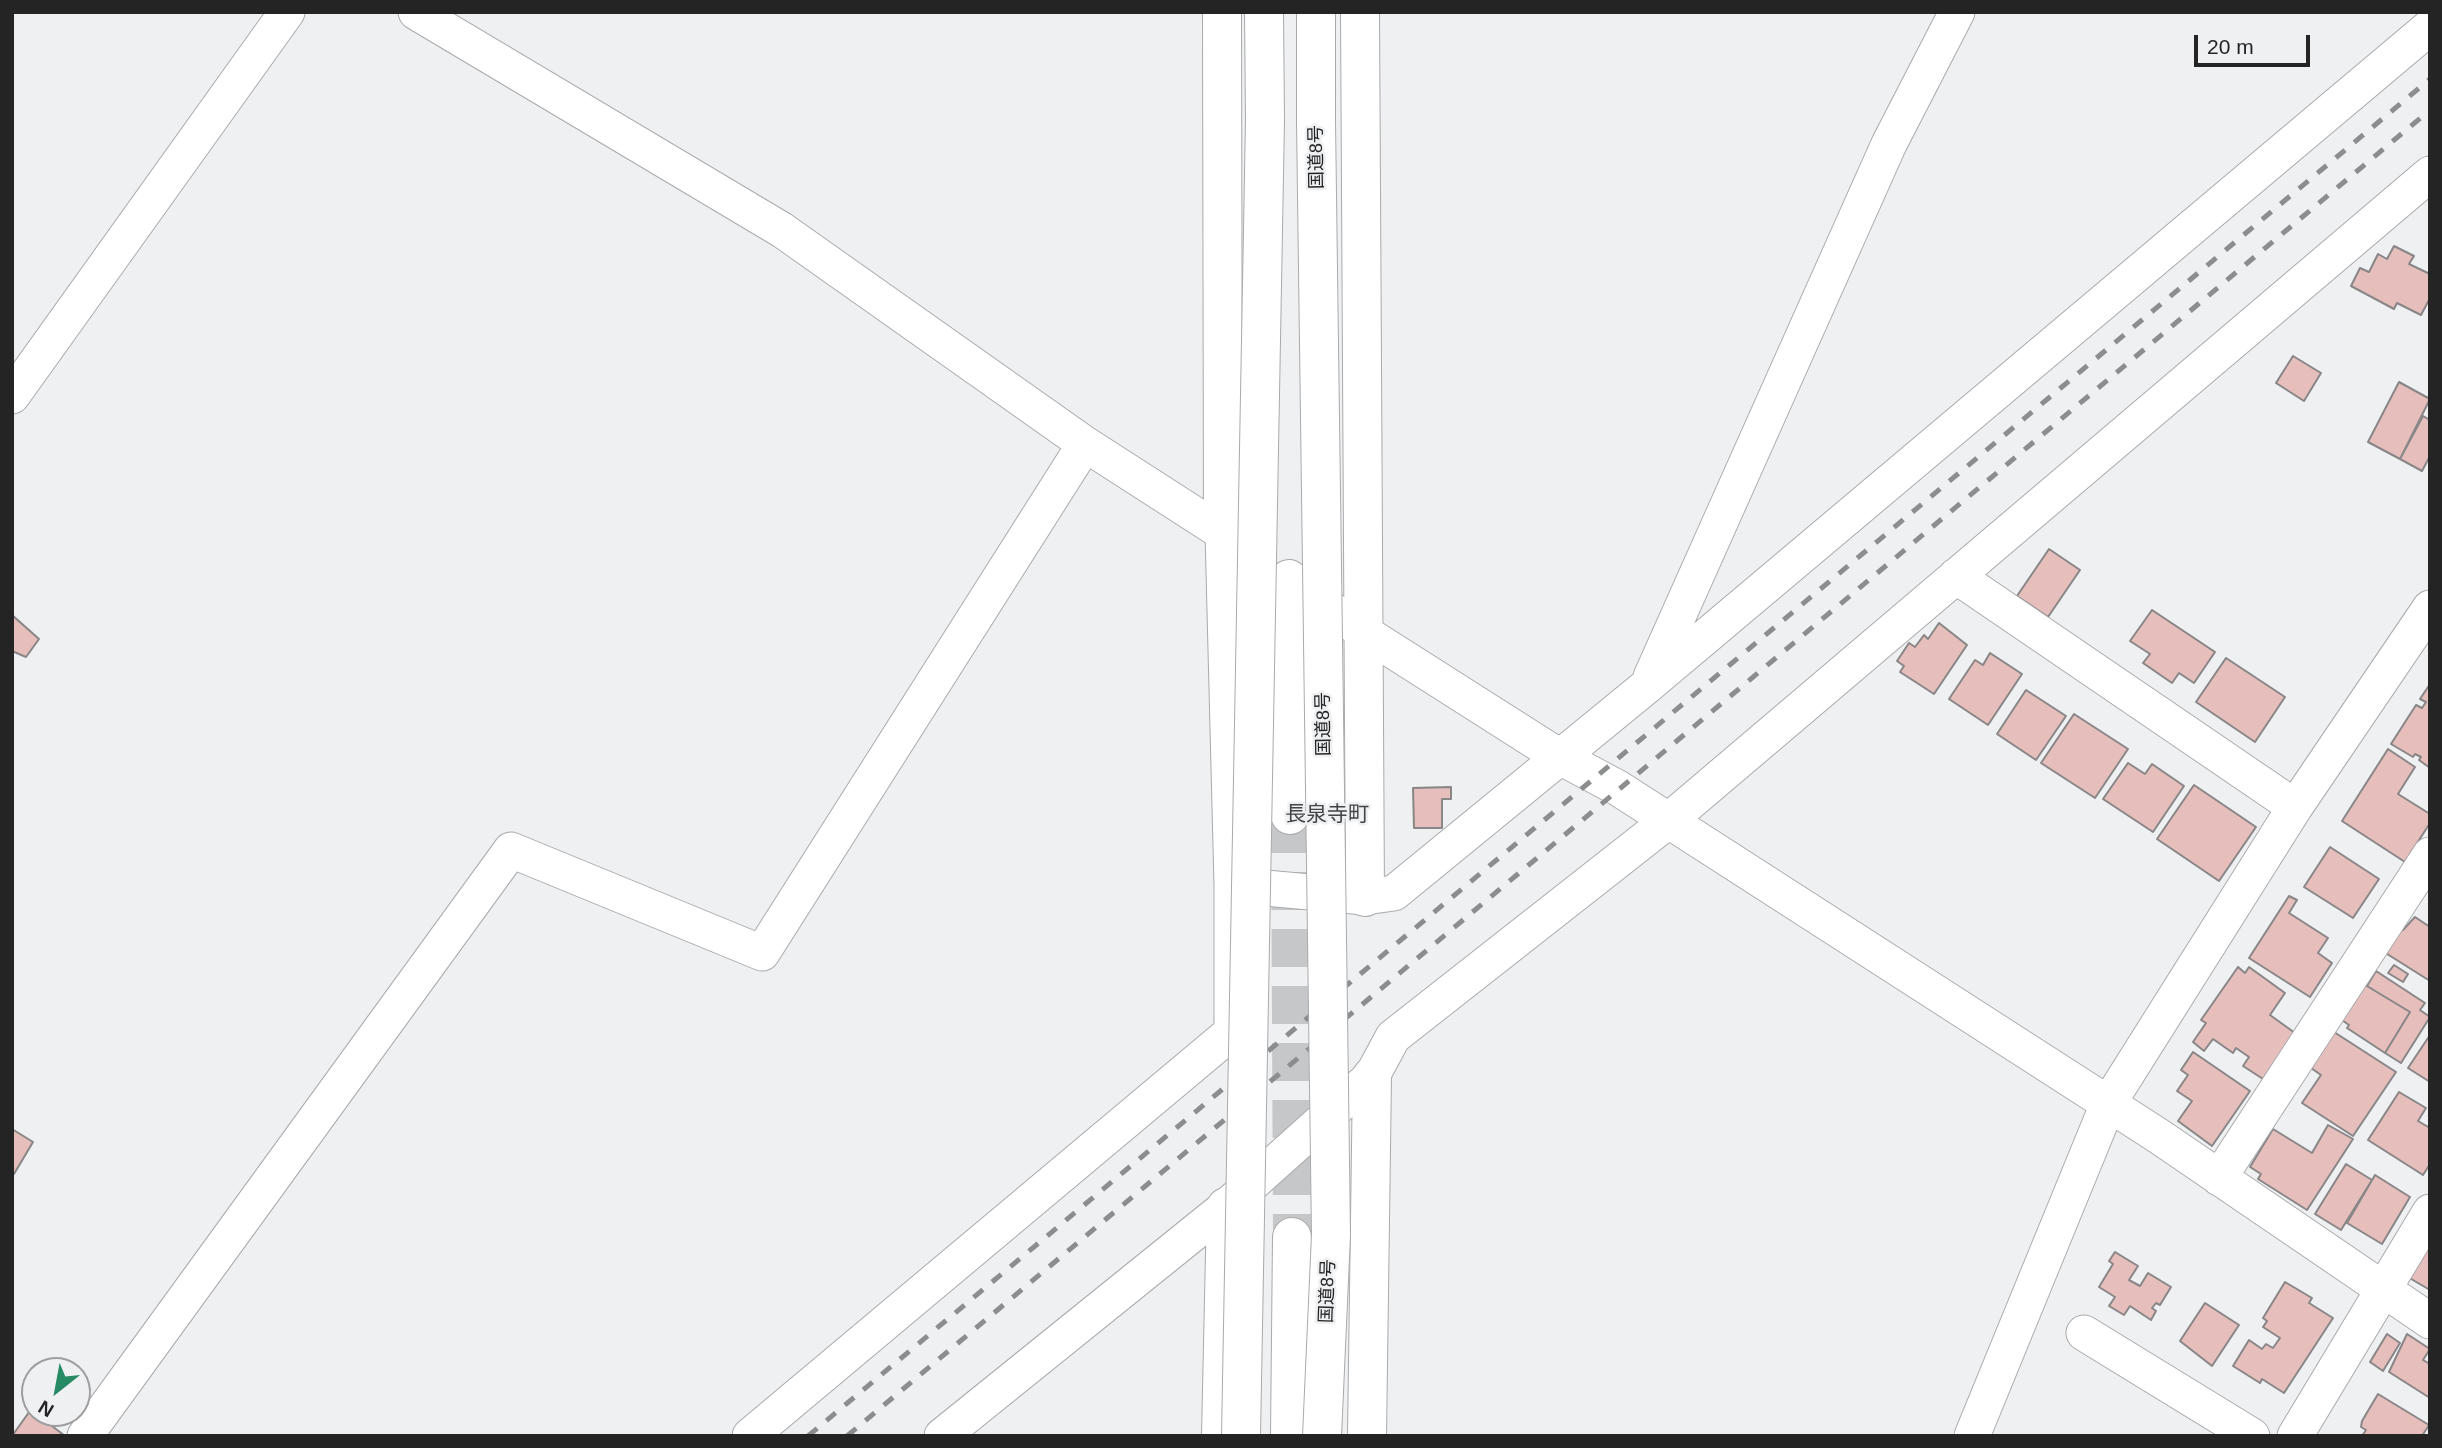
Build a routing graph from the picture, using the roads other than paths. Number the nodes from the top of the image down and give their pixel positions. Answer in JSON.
{"nodes":[{"id":1,"x":287,"y":12,"type":"edge"},
{"id":2,"x":416,"y":12,"type":"edge"},
{"id":3,"x":1222,"y":12,"type":"edge"},
{"id":4,"x":1264,"y":12,"type":"edge"},
{"id":5,"x":1316,"y":12,"type":"edge"},
{"id":6,"x":1360,"y":12,"type":"edge"},
{"id":7,"x":1957,"y":12,"type":"edge"},
{"id":8,"x":2430,"y":27,"type":"edge"},
{"id":9,"x":2430,"y":174,"type":"edge"},
{"id":10,"x":12,"y":396,"type":"edge"},
{"id":11,"x":1085,"y":444,"type":"junction"},
{"id":12,"x":1223,"y":532,"type":"junction"},
{"id":13,"x":1956,"y":576,"type":"junction"},
{"id":14,"x":1289,"y":579,"type":"junction"},
{"id":15,"x":2430,"y":608,"type":"edge"},
{"id":16,"x":1362,"y":631,"type":"junction"},
{"id":17,"x":1647,"y":686,"type":"junction"},
{"id":18,"x":1560,"y":757,"type":"junction"},
{"id":19,"x":2295,"y":807,"type":"junction"},
{"id":20,"x":1290,"y":815,"type":"tunnel mouth"},
{"id":21,"x":1668,"y":821,"type":"junction"},
{"id":22,"x":2430,"y":855,"type":"edge"},
{"id":23,"x":1232,"y":885,"type":"junction"},
{"id":24,"x":1365,"y":897,"type":"junction"},
{"id":25,"x":1371,"y":1076,"type":"junction"},
{"id":26,"x":2108,"y":1104,"type":"junction"},
{"id":27,"x":2219,"y":1178,"type":"junction"},
{"id":28,"x":1226,"y":1208,"type":"junction"},
{"id":29,"x":2430,"y":1212,"type":"edge"},
{"id":30,"x":1293,"y":1237,"type":"tunnel mouth"},
{"id":31,"x":2382,"y":1290,"type":"junction"},
{"id":32,"x":2430,"y":1321,"type":"edge"},
{"id":33,"x":2084,"y":1333,"type":"dead end"},
{"id":34,"x":85,"y":1436,"type":"edge"},
{"id":35,"x":750,"y":1436,"type":"edge"},
{"id":36,"x":942,"y":1436,"type":"edge"},
{"id":37,"x":1221,"y":1436,"type":"edge"},
{"id":38,"x":1241,"y":1436,"type":"edge"},
{"id":39,"x":1290,"y":1436,"type":"edge"},
{"id":40,"x":1322,"y":1436,"type":"edge"},
{"id":41,"x":1367,"y":1436,"type":"edge"},
{"id":42,"x":1972,"y":1436,"type":"edge"},
{"id":43,"x":2252,"y":1436,"type":"edge"},
{"id":44,"x":2295,"y":1436,"type":"edge"}],
"edges":[{"from":1,"to":10,"type":"street"},
{"from":2,"to":11,"type":"street"},
{"from":3,"to":12,"type":"main road"},
{"from":4,"to":38,"type":"main road","bridge":true},
{"from":5,"to":40,"type":"main road","name":"国道8号","bridge":true},
{"from":6,"to":16,"type":"main road"},
{"from":7,"to":17,"type":"street"},
{"from":8,"to":17,"type":"street"},
{"from":9,"to":13,"type":"street"},
{"from":11,"to":12,"type":"street"},
{"from":11,"to":34,"type":"street"},
{"from":12,"to":14,"type":"street"},
{"from":12,"to":23,"type":"street"},
{"from":13,"to":19,"type":"street"},
{"from":13,"to":21,"type":"street"},
{"from":14,"to":16,"type":"street"},
{"from":14,"to":20,"type":"main road"},
{"from":15,"to":19,"type":"street"},
{"from":16,"to":18,"type":"street"},
{"from":16,"to":24,"type":"main road"},
{"from":17,"to":18,"type":"street"},
{"from":18,"to":21,"type":"street"},
{"from":18,"to":24,"type":"street"},
{"from":19,"to":26,"type":"street"},
{"from":21,"to":25,"type":"street"},
{"from":21,"to":26,"type":"street"},
{"from":22,"to":27,"type":"street"},
{"from":23,"to":24,"type":"street"},
{"from":23,"to":35,"type":"street"},
{"from":25,"to":28,"type":"street"},
{"from":25,"to":41,"type":"main road"},
{"from":26,"to":27,"type":"street"},
{"from":26,"to":42,"type":"street"},
{"from":27,"to":31,"type":"street"},
{"from":28,"to":36,"type":"street"},
{"from":28,"to":37,"type":"main road"},
{"from":29,"to":31,"type":"street"},
{"from":30,"to":39,"type":"main road"},
{"from":31,"to":32,"type":"street"},
{"from":31,"to":44,"type":"street"},
{"from":33,"to":43,"type":"street"}]}
